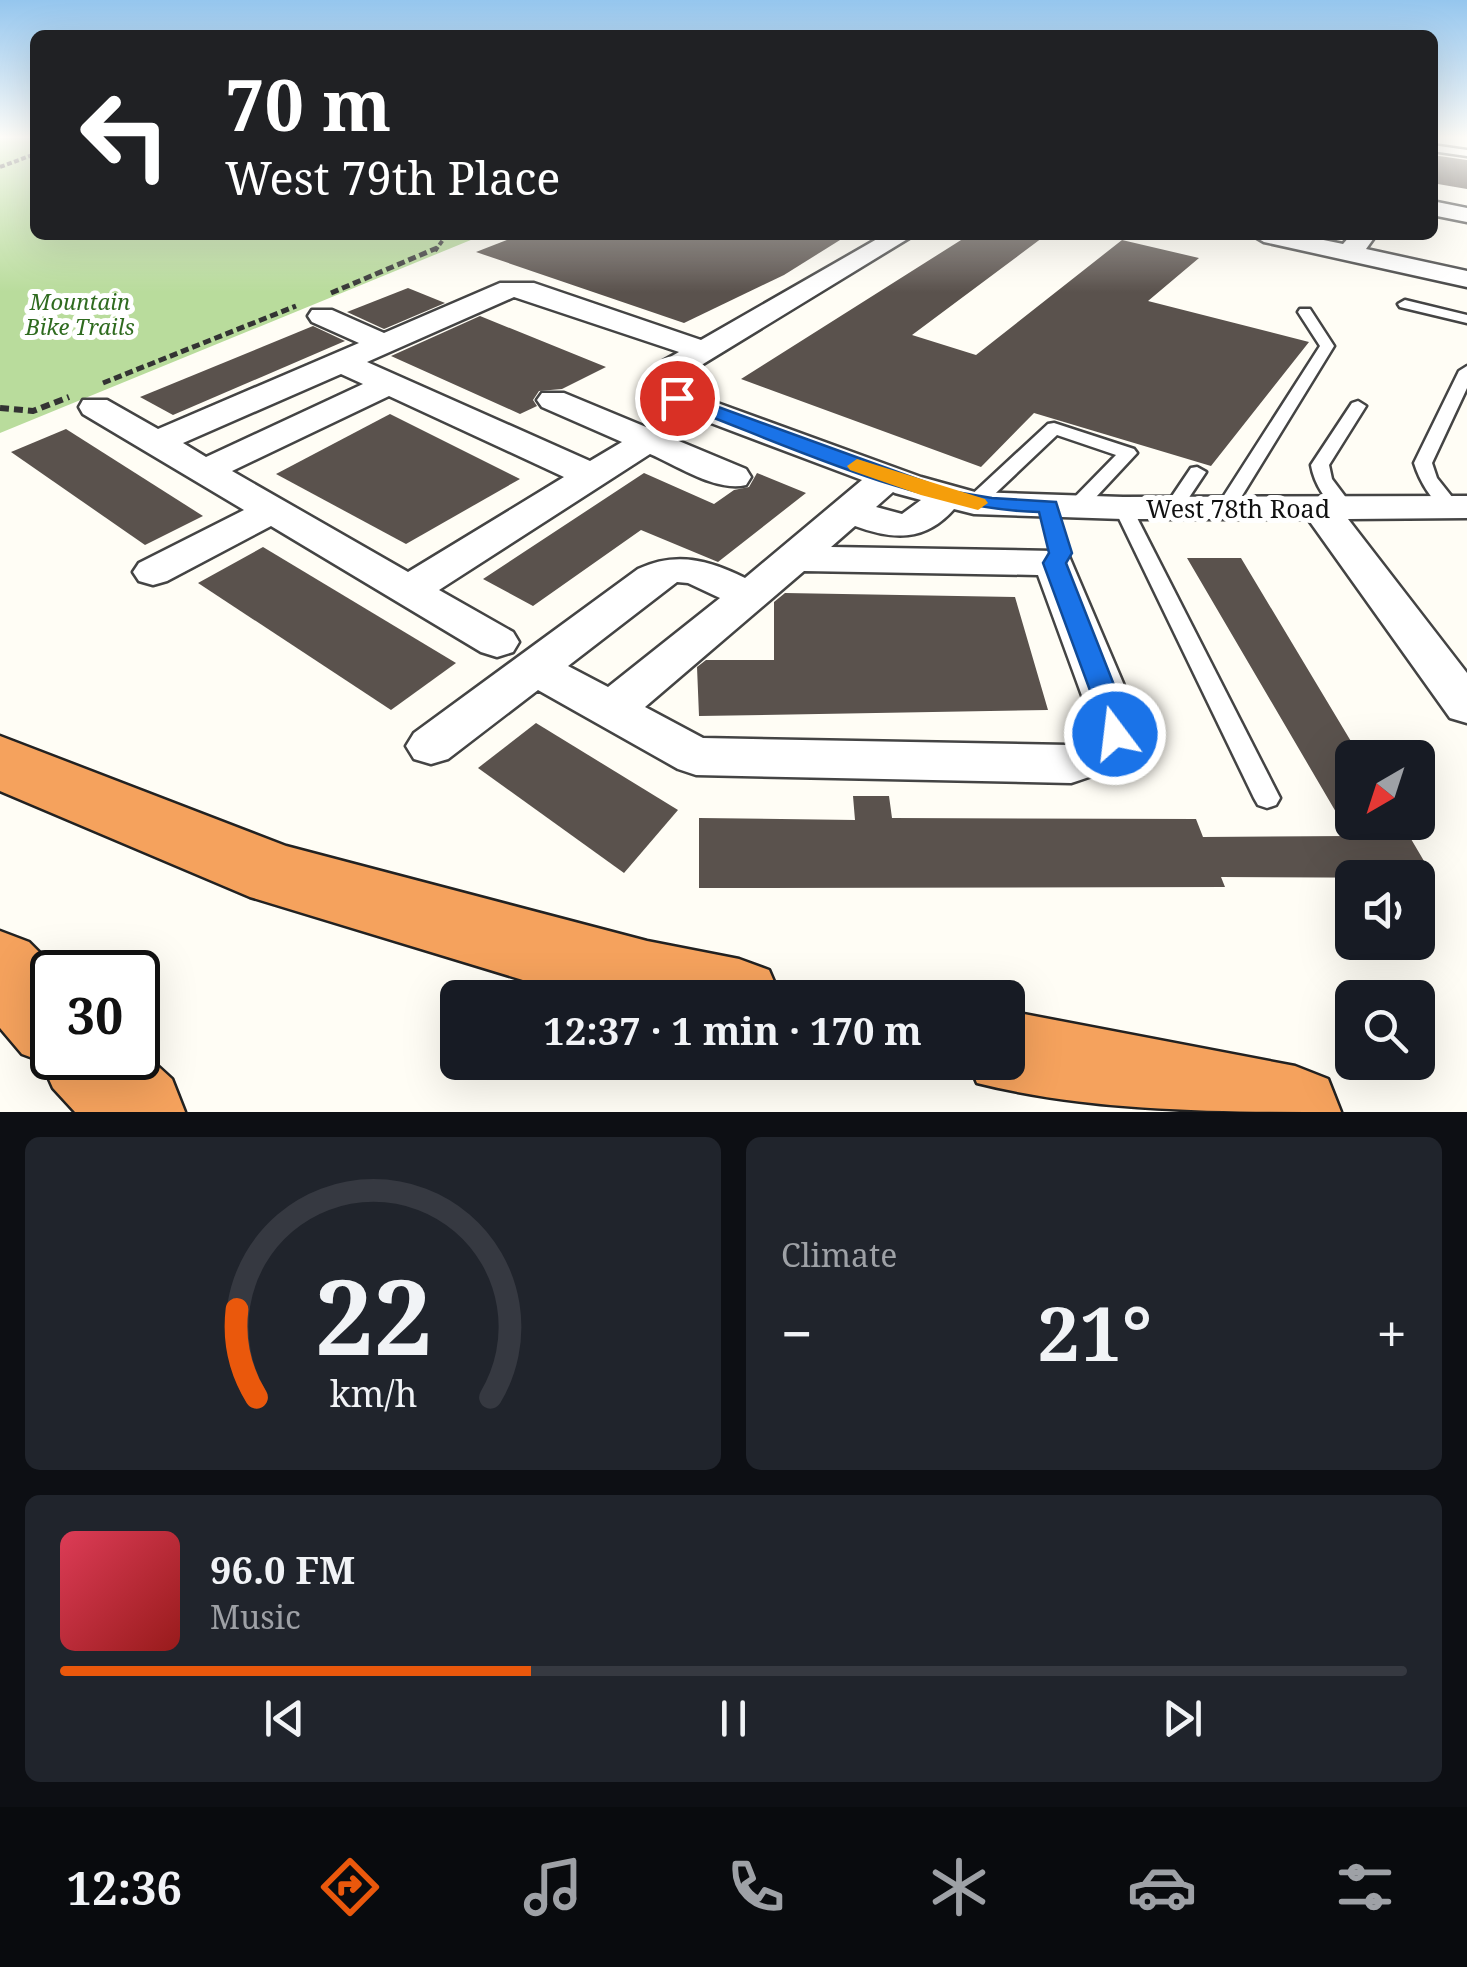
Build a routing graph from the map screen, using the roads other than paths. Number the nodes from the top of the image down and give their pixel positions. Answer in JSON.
{"nodes":[{"id":1,"x":1438,"y":209,"type":"edge"},
{"id":2,"x":1467,"y":214,"type":"edge"},
{"id":3,"x":894,"y":240,"type":"edge"},
{"id":4,"x":1315,"y":240,"type":"edge"},
{"id":5,"x":1356,"y":244,"type":"edge"},
{"id":6,"x":1467,"y":279,"type":"edge"},
{"id":7,"x":487,"y":298,"type":"junction"},
{"id":8,"x":1405,"y":304,"type":"dead end"},
{"id":9,"x":318,"y":305,"type":"road end"},
{"id":10,"x":1305,"y":312,"type":"dead end"},
{"id":11,"x":1467,"y":319,"type":"edge"},
{"id":12,"x":654,"y":333,"type":"junction"},
{"id":13,"x":384,"y":344,"type":"junction"},
{"id":14,"x":624,"y":350,"type":"junction"},
{"id":15,"x":704,"y":352,"type":"junction"},
{"id":16,"x":341,"y":362,"type":"junction"},
{"id":17,"x":1467,"y":371,"type":"edge"},
{"id":18,"x":668,"y":376,"type":"junction"},
{"id":19,"x":389,"y":384,"type":"junction"},
{"id":20,"x":84,"y":398,"type":"road end"},
{"id":21,"x":553,"y":400,"type":"dead end"},
{"id":22,"x":1358,"y":406,"type":"dead end"},
{"id":23,"x":700,"y":408,"type":"junction"},
{"id":24,"x":646,"y":440,"type":"junction"},
{"id":25,"x":156,"y":442,"type":"junction"},
{"id":26,"x":206,"y":470,"type":"junction"},
{"id":27,"x":1197,"y":472,"type":"dead end"},
{"id":28,"x":590,"y":475,"type":"junction"},
{"id":29,"x":733,"y":477,"type":"dead end"},
{"id":30,"x":888,"y":477,"type":"junction"},
{"id":31,"x":1012,"y":504,"type":"junction"},
{"id":32,"x":1331,"y":507,"type":"junction"},
{"id":33,"x":1459,"y":507,"type":"edge"},
{"id":34,"x":1123,"y":508,"type":"junction"},
{"id":35,"x":1173,"y":508,"type":"junction"},
{"id":36,"x":1225,"y":508,"type":"junction"},
{"id":37,"x":273,"y":510,"type":"junction"},
{"id":38,"x":851,"y":511,"type":"junction"},
{"id":39,"x":794,"y":559,"type":"junction"},
{"id":40,"x":1054,"y":563,"type":"junction"},
{"id":41,"x":153,"y":572,"type":"dead end"},
{"id":42,"x":409,"y":590,"type":"junction"},
{"id":43,"x":749,"y":596,"type":"junction"},
{"id":44,"x":516,"y":655,"type":"junction"},
{"id":45,"x":1467,"y":706,"type":"edge"},
{"id":46,"x":612,"y":710,"type":"junction"},
{"id":47,"x":431,"y":746,"type":"dead end"},
{"id":48,"x":0,"y":762,"type":"edge"},
{"id":49,"x":1267,"y":798,"type":"dead end"},
{"id":50,"x":0,"y":968,"type":"edge"},
{"id":51,"x":652,"y":980,"type":"edge"},
{"id":52,"x":30,"y":1001,"type":"edge"},
{"id":53,"x":1025,"y":1056,"type":"edge"},
{"id":54,"x":106,"y":1080,"type":"edge"},
{"id":55,"x":138,"y":1112,"type":"edge"},
{"id":56,"x":1295,"y":1112,"type":"edge"}],
"edges":[{"from":1,"to":2,"type":"street"},
{"from":3,"to":15,"type":"street"},
{"from":4,"to":5,"type":"street"},
{"from":5,"to":6,"type":"street"},
{"from":7,"to":12,"type":"street"},
{"from":7,"to":13,"type":"street"},
{"from":7,"to":14,"type":"street","name":"West 78th Road"},
{"from":8,"to":11,"type":"lane"},
{"from":9,"to":13,"type":"street"},
{"from":10,"to":36,"type":"lane"},
{"from":12,"to":14,"type":"street"},
{"from":12,"to":15,"type":"street"},
{"from":13,"to":16,"type":"street"},
{"from":14,"to":18,"type":"street","name":"West 78th Road"},
{"from":15,"to":18,"type":"street"},
{"from":16,"to":19,"type":"street"},
{"from":16,"to":25,"type":"street"},
{"from":17,"to":33,"type":"lane"},
{"from":18,"to":23,"type":"street","name":"West 78th Road"},
{"from":19,"to":26,"type":"street"},
{"from":19,"to":28,"type":"street"},
{"from":20,"to":25,"type":"street"},
{"from":21,"to":24,"type":"street"},
{"from":22,"to":32,"type":"lane"},
{"from":23,"to":24,"type":"street"},
{"from":23,"to":30,"type":"street","name":"West 78th Road"},
{"from":24,"to":28,"type":"street"},
{"from":24,"to":29,"type":"street"},
{"from":25,"to":26,"type":"street"},
{"from":26,"to":37,"type":"street"},
{"from":27,"to":35,"type":"lane"},
{"from":28,"to":42,"type":"street"},
{"from":30,"to":31,"type":"street","name":"West 78th Road"},
{"from":30,"to":38,"type":"street"},
{"from":31,"to":31,"type":"lane"},
{"from":31,"to":34,"type":"street","name":"West 78th Road"},
{"from":31,"to":38,"type":"street"},
{"from":31,"to":40,"type":"street"},
{"from":32,"to":33,"type":"street","name":"West 78th Road"},
{"from":32,"to":36,"type":"street","name":"West 78th Road"},
{"from":32,"to":45,"type":"street"},
{"from":34,"to":35,"type":"street","name":"West 78th Road"},
{"from":34,"to":49,"type":"lane"},
{"from":35,"to":36,"type":"street","name":"West 78th Road"},
{"from":37,"to":41,"type":"street"},
{"from":37,"to":42,"type":"street"},
{"from":38,"to":39,"type":"street"},
{"from":39,"to":40,"type":"street"},
{"from":39,"to":43,"type":"street"},
{"from":40,"to":46,"type":"street"},
{"from":42,"to":44,"type":"street"},
{"from":43,"to":44,"type":"street"},
{"from":43,"to":46,"type":"street"},
{"from":44,"to":46,"type":"street"},
{"from":44,"to":47,"type":"street"},
{"from":48,"to":51,"type":"highway"},
{"from":50,"to":52,"type":"highway"},
{"from":53,"to":56,"type":"highway"},
{"from":54,"to":55,"type":"highway"}]}
